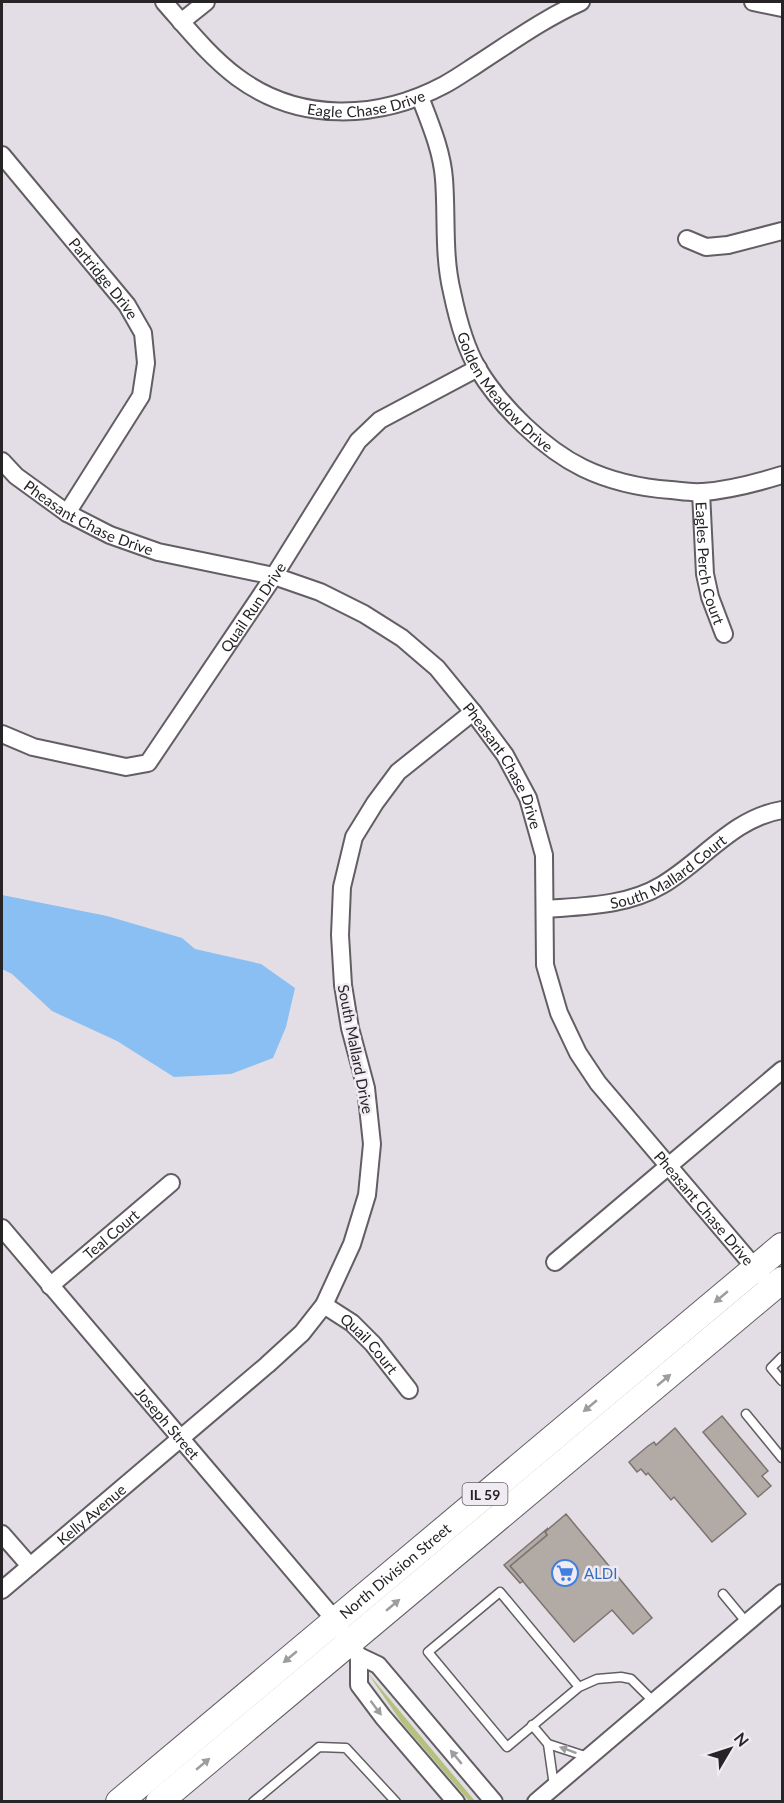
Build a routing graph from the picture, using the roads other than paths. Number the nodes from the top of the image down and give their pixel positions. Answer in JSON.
{"nodes":[{"id":1,"x":164,"y":2,"type":"edge"},
{"id":2,"x":206,"y":2,"type":"edge"},
{"id":3,"x":581,"y":2,"type":"edge"},
{"id":4,"x":754,"y":2,"type":"edge"},
{"id":5,"x":783,"y":8,"type":"edge"},
{"id":6,"x":182,"y":22,"type":"junction"},
{"id":7,"x":420,"y":97,"type":"junction"},
{"id":8,"x":2,"y":155,"type":"edge"},
{"id":9,"x":783,"y":231,"type":"edge"},
{"id":10,"x":687,"y":239,"type":"dead end"},
{"id":11,"x":478,"y":368,"type":"junction"},
{"id":12,"x":2,"y":461,"type":"edge"},
{"id":13,"x":783,"y":475,"type":"edge"},
{"id":14,"x":701,"y":492,"type":"junction"},
{"id":15,"x":67,"y":513,"type":"junction"},
{"id":16,"x":274,"y":576,"type":"junction"},
{"id":17,"x":724,"y":634,"type":"dead end"},
{"id":18,"x":473,"y":712,"type":"junction"},
{"id":19,"x":2,"y":734,"type":"edge"},
{"id":20,"x":783,"y":810,"type":"edge"},
{"id":21,"x":545,"y":909,"type":"junction"},
{"id":22,"x":783,"y":1070,"type":"edge"},
{"id":23,"x":669,"y":1166,"type":"junction"},
{"id":24,"x":171,"y":1183,"type":"dead end"},
{"id":25,"x":2,"y":1228,"type":"edge"},
{"id":26,"x":783,"y":1246,"type":"edge"},
{"id":27,"x":555,"y":1262,"type":"dead end"},
{"id":28,"x":756,"y":1269,"type":"junction"},
{"id":29,"x":777,"y":1284,"type":"edge"},
{"id":30,"x":50,"y":1286,"type":"junction"},
{"id":31,"x":324,"y":1305,"type":"junction"},
{"id":32,"x":783,"y":1357,"type":"edge"},
{"id":33,"x":783,"y":1381,"type":"edge"},
{"id":34,"x":409,"y":1390,"type":"dead end"},
{"id":35,"x":746,"y":1414,"type":"dead end"},
{"id":36,"x":180,"y":1437,"type":"junction"},
{"id":37,"x":783,"y":1458,"type":"edge"},
{"id":38,"x":2,"y":1534,"type":"edge"},
{"id":39,"x":30,"y":1566,"type":"junction"},
{"id":40,"x":2,"y":1590,"type":"edge"},
{"id":41,"x":783,"y":1593,"type":"edge"},
{"id":42,"x":723,"y":1594,"type":"dead end"},
{"id":43,"x":335,"y":1620,"type":"junction"},
{"id":44,"x":747,"y":1623,"type":"junction"},
{"id":45,"x":353,"y":1649,"type":"junction"},
{"id":46,"x":579,"y":1687,"type":"junction"},
{"id":47,"x":654,"y":1702,"type":"junction"},
{"id":48,"x":532,"y":1725,"type":"junction"},
{"id":49,"x":548,"y":1744,"type":"junction"},
{"id":50,"x":589,"y":1757,"type":"junction"},
{"id":51,"x":554,"y":1787,"type":"junction"},
{"id":52,"x":119,"y":1802,"type":"edge"},
{"id":53,"x":159,"y":1802,"type":"edge"},
{"id":54,"x":253,"y":1802,"type":"edge"},
{"id":55,"x":396,"y":1802,"type":"edge"},
{"id":56,"x":456,"y":1802,"type":"edge"},
{"id":57,"x":494,"y":1802,"type":"edge"},
{"id":58,"x":536,"y":1802,"type":"edge"}],
"edges":[{"from":1,"to":6,"type":"street","name":"Eagle Chase Drive"},
{"from":2,"to":6,"type":"street"},
{"from":3,"to":7,"type":"street","name":"Eagle Chase Drive"},
{"from":4,"to":5,"type":"street"},
{"from":6,"to":7,"type":"street","name":"Eagle Chase Drive"},
{"from":7,"to":11,"type":"street","name":"Golden Meadow Drive"},
{"from":8,"to":15,"type":"street","name":"Partridge Drive"},
{"from":9,"to":10,"type":"street"},
{"from":11,"to":14,"type":"street","name":"Golden Meadow Drive"},
{"from":11,"to":16,"type":"street","name":"Quail Run Drive"},
{"from":12,"to":15,"type":"street","name":"Pheasant Chase Drive"},
{"from":13,"to":14,"type":"street","name":"Golden Meadow Drive"},
{"from":14,"to":17,"type":"street","name":"Eagles Perch Court"},
{"from":15,"to":16,"type":"street","name":"Pheasant Chase Drive"},
{"from":16,"to":18,"type":"street","name":"Pheasant Chase Drive"},
{"from":16,"to":19,"type":"street","name":"Quail Run Drive"},
{"from":18,"to":21,"type":"street","name":"Pheasant Chase Drive"},
{"from":18,"to":31,"type":"street","name":"South Mallard Drive"},
{"from":20,"to":21,"type":"street","name":"South Mallard Court"},
{"from":21,"to":23,"type":"street","name":"Pheasant Chase Drive"},
{"from":22,"to":23,"type":"street"},
{"from":23,"to":27,"type":"street"},
{"from":23,"to":28,"type":"street","name":"Pheasant Chase Drive"},
{"from":24,"to":30,"type":"street","name":"Teal Court"},
{"from":25,"to":30,"type":"street","name":"Joseph Street"},
{"from":26,"to":28,"type":"main road","name":"North Division Street","number":"IL 59"},
{"from":28,"to":29,"type":"street","name":"Pheasant Chase Drive"},
{"from":28,"to":43,"type":"main road","name":"North Division Street","number":"IL 59","one_way":true},
{"from":45,"to":29,"type":"main road","name":"North Division Street","number":"IL 59","one_way":true},
{"from":30,"to":36,"type":"street","name":"Joseph Street"},
{"from":31,"to":34,"type":"street","name":"Quail Court"},
{"from":31,"to":36,"type":"street","name":"South Mallard Drive"},
{"from":32,"to":33,"type":"lane"},
{"from":35,"to":37,"type":"lane"},
{"from":36,"to":39,"type":"street","name":"Kelly Avenue"},
{"from":36,"to":43,"type":"street","name":"Joseph Street"},
{"from":38,"to":39,"type":"street"},
{"from":39,"to":40,"type":"street","name":"Kelly Avenue"},
{"from":41,"to":44,"type":"street"},
{"from":42,"to":44,"type":"lane"},
{"from":43,"to":45,"type":"street","name":"Joseph Street"},
{"from":43,"to":52,"type":"main road","name":"North Division Street","number":"IL 59","one_way":true},
{"from":44,"to":47,"type":"street"},
{"from":53,"to":45,"type":"main road","name":"North Division Street","number":"IL 59","one_way":true},
{"from":45,"to":56,"type":"street","one_way":true},
{"from":57,"to":45,"type":"street","one_way":true},
{"from":46,"to":47,"type":"lane"},
{"from":46,"to":48,"type":"lane"},
{"from":46,"to":48,"type":"lane"},
{"from":47,"to":50,"type":"street"},
{"from":48,"to":49,"type":"lane"},
{"from":50,"to":49,"type":"lane","one_way":true},
{"from":49,"to":51,"type":"lane"},
{"from":50,"to":51,"type":"street"},
{"from":51,"to":58,"type":"street"},
{"from":54,"to":55,"type":"lane"}]}
